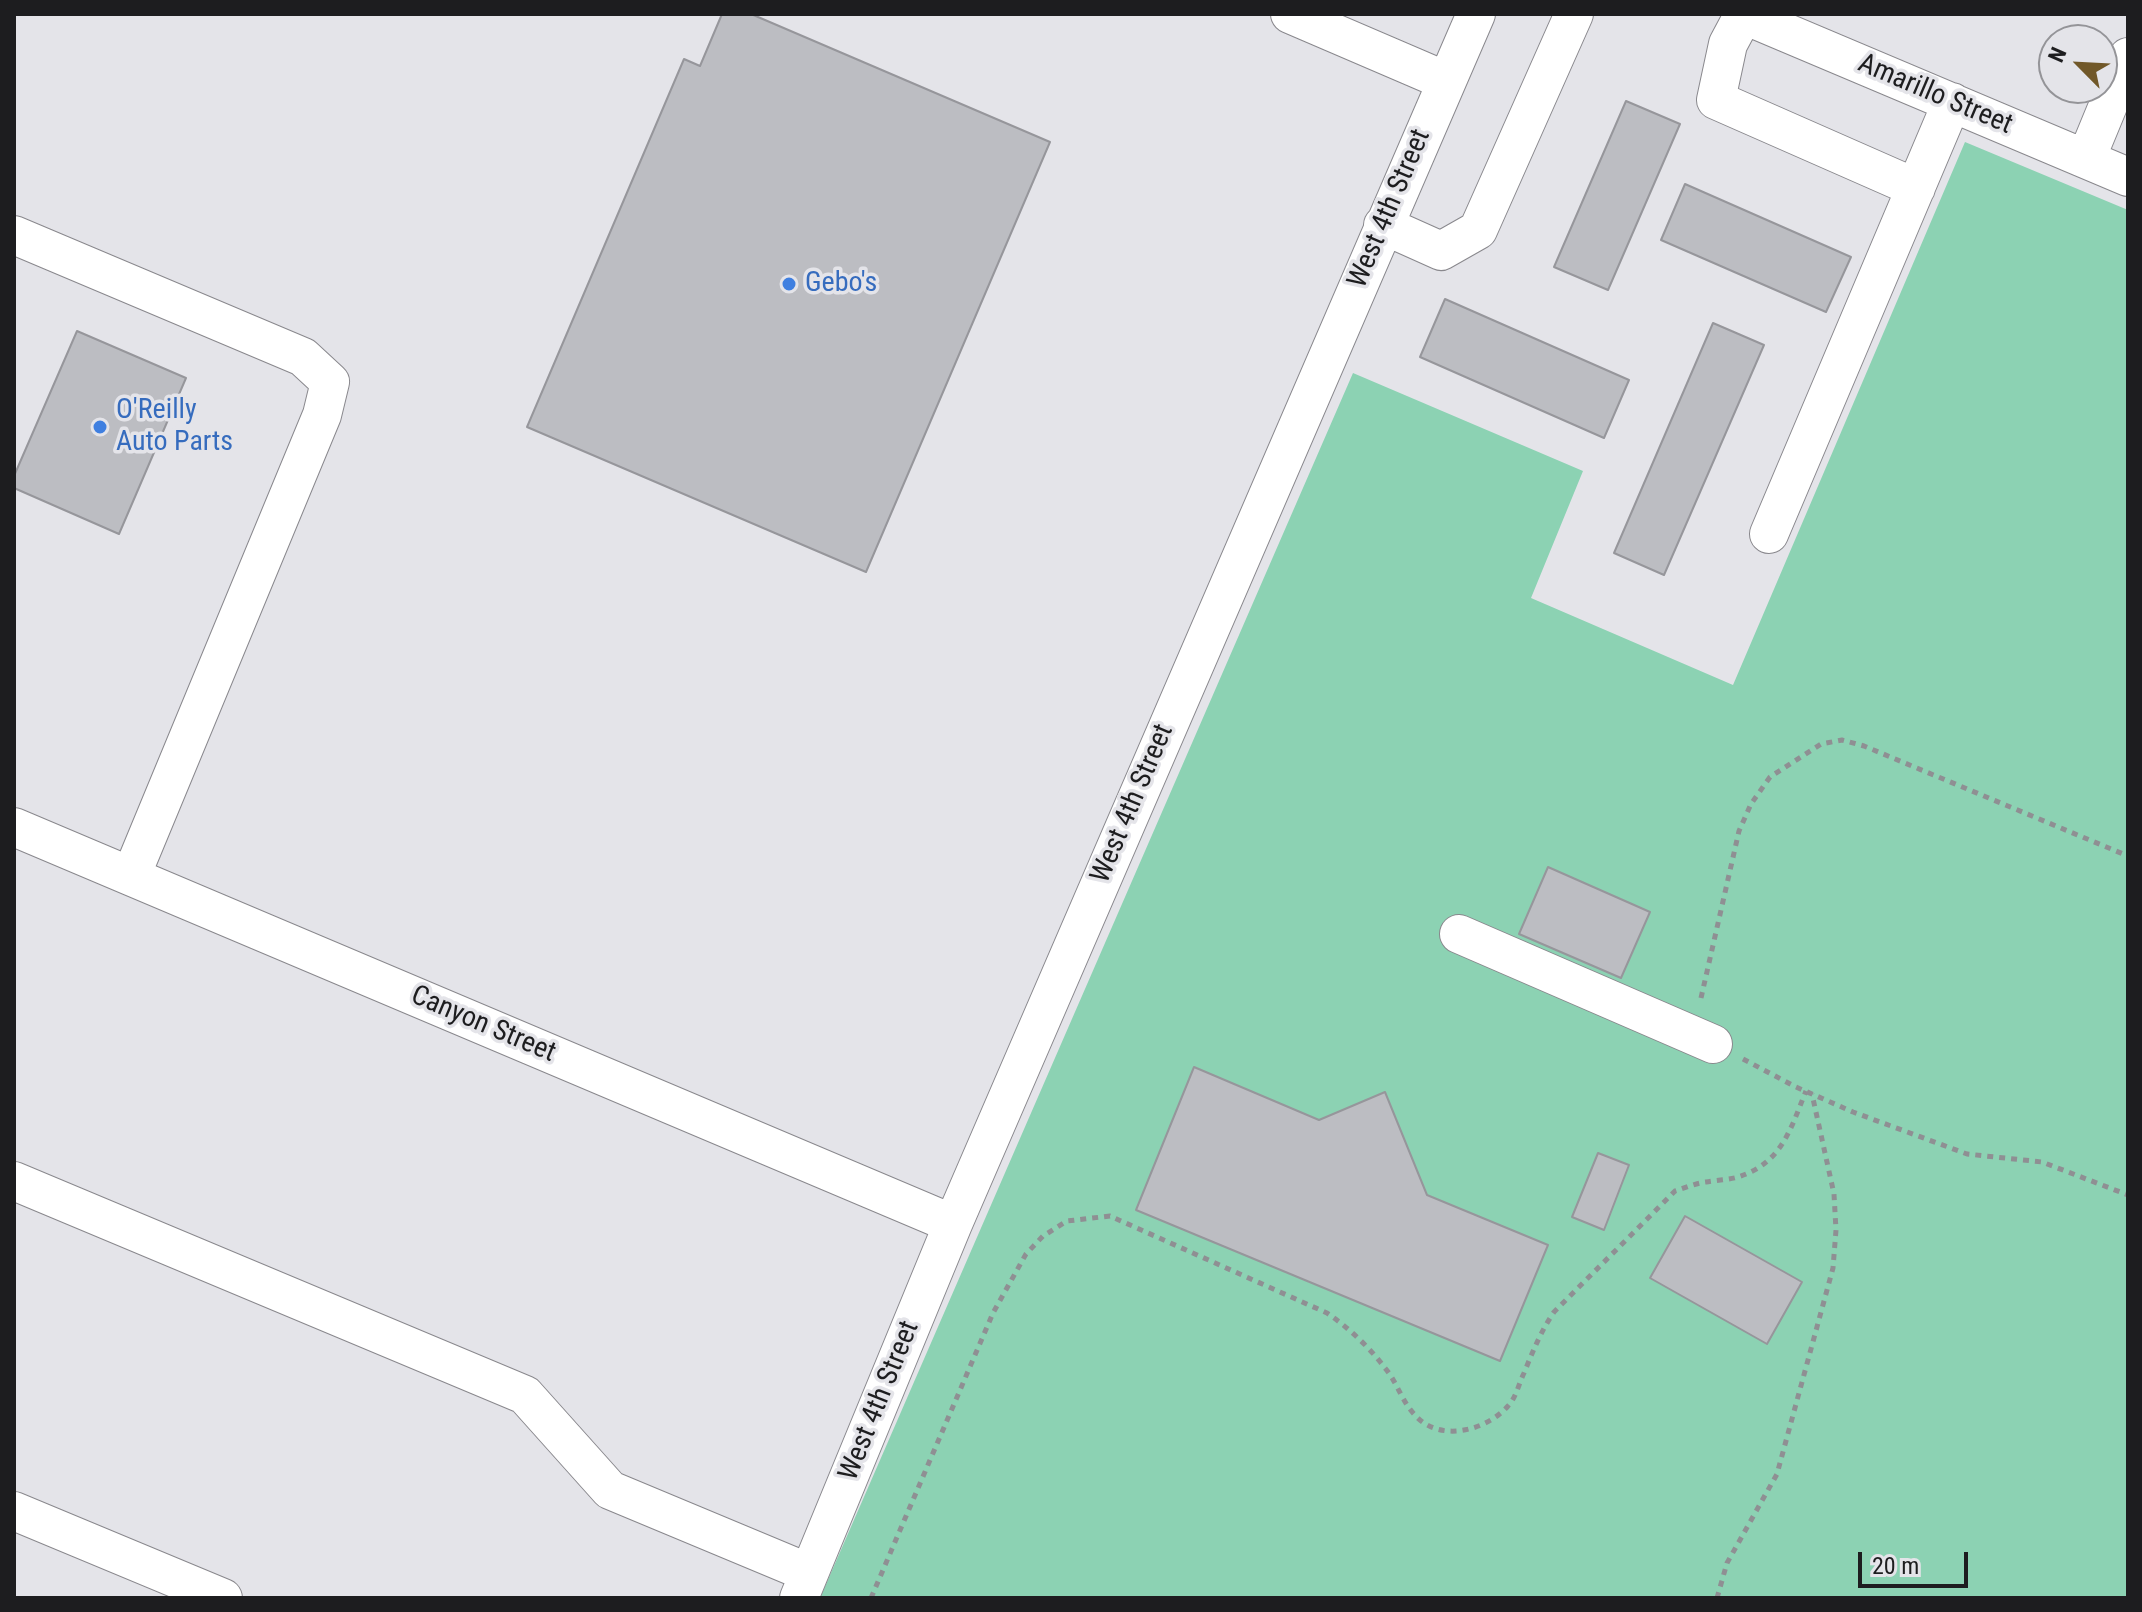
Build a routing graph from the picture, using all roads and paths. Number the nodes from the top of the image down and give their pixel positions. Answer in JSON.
{"nodes":[{"id":1,"x":1290,"y":14,"type":"edge"},
{"id":2,"x":1476,"y":14,"type":"edge"},
{"id":3,"x":1574,"y":14,"type":"edge"},
{"id":4,"x":1743,"y":14,"type":"edge"},
{"id":5,"x":2128,"y":57,"type":"edge"},
{"id":6,"x":1446,"y":81,"type":"junction"},
{"id":7,"x":1952,"y":102,"type":"junction"},
{"id":8,"x":2086,"y":159,"type":"junction"},
{"id":9,"x":2128,"y":177,"type":"edge"},
{"id":10,"x":1916,"y":188,"type":"junction"},
{"id":11,"x":1383,"y":225,"type":"junction"},
{"id":12,"x":14,"y":235,"type":"edge"},
{"id":13,"x":1769,"y":534,"type":"dead end"},
{"id":14,"x":14,"y":827,"type":"edge"},
{"id":15,"x":2128,"y":856,"type":"edge"},
{"id":16,"x":131,"y":876,"type":"junction"},
{"id":17,"x":1459,"y":934,"type":"dead end"},
{"id":18,"x":1713,"y":1044,"type":"junction"},
{"id":19,"x":1809,"y":1092,"type":"junction"},
{"id":20,"x":14,"y":1181,"type":"edge"},
{"id":21,"x":2128,"y":1195,"type":"edge"},
{"id":22,"x":953,"y":1224,"type":"junction"},
{"id":23,"x":14,"y":1511,"type":"edge"},
{"id":24,"x":804,"y":1585,"type":"edge"},
{"id":25,"x":223,"y":1598,"type":"edge"},
{"id":26,"x":871,"y":1598,"type":"edge"},
{"id":27,"x":1717,"y":1598,"type":"edge"}],
"edges":[{"from":1,"to":6,"type":"street"},
{"from":2,"to":6,"type":"street","name":"West 4th Street"},
{"from":3,"to":11,"type":"street"},
{"from":4,"to":7,"type":"street","name":"Amarillo Street"},
{"from":4,"to":10,"type":"street"},
{"from":5,"to":8,"type":"street"},
{"from":6,"to":11,"type":"street","name":"West 4th Street"},
{"from":7,"to":8,"type":"street","name":"Amarillo Street"},
{"from":7,"to":10,"type":"street"},
{"from":8,"to":9,"type":"street","name":"Amarillo Street"},
{"from":10,"to":13,"type":"street"},
{"from":11,"to":22,"type":"street","name":"West 4th Street"},
{"from":12,"to":16,"type":"street"},
{"from":14,"to":16,"type":"street","name":"Canyon Street"},
{"from":15,"to":18,"type":"path"},
{"from":16,"to":22,"type":"street","name":"Canyon Street"},
{"from":17,"to":18,"type":"street"},
{"from":18,"to":19,"type":"path"},
{"from":19,"to":21,"type":"path"},
{"from":19,"to":26,"type":"path"},
{"from":19,"to":27,"type":"path"},
{"from":20,"to":24,"type":"street"},
{"from":22,"to":24,"type":"street","name":"West 4th Street"},
{"from":23,"to":25,"type":"street"}]}
